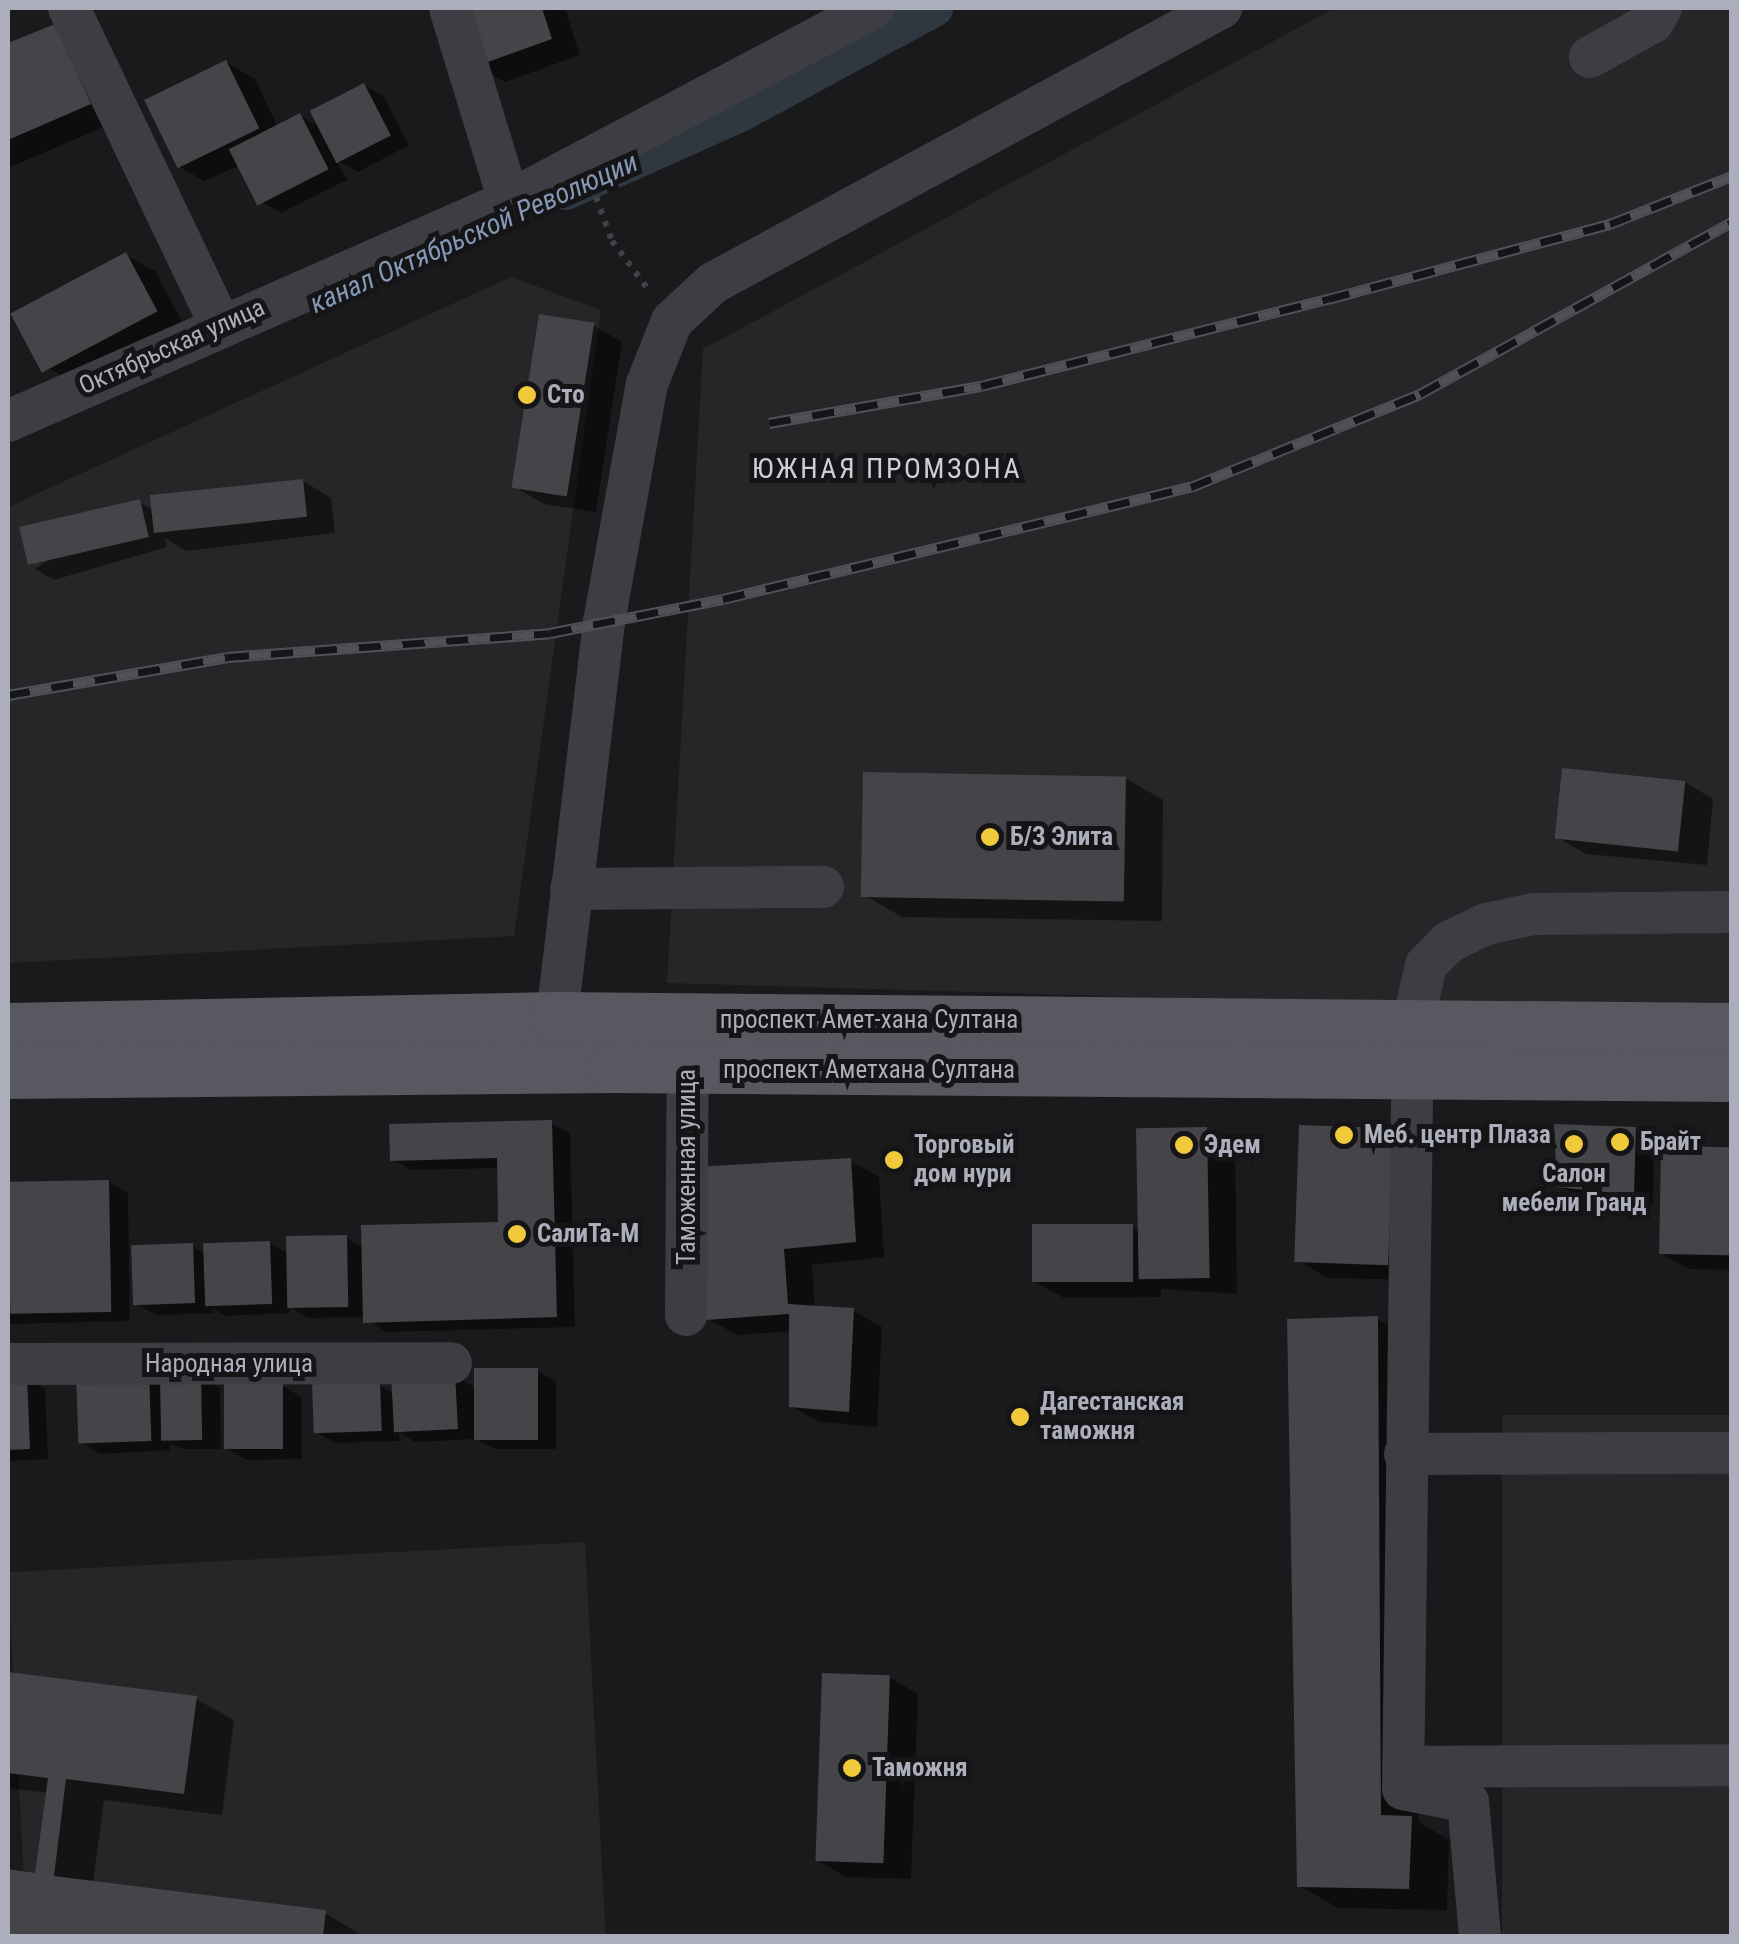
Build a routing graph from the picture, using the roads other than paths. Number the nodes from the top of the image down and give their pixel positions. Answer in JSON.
{"nodes":[{"id":1,"x":69,"y":8,"type":"edge"},
{"id":2,"x":450,"y":8,"type":"edge"},
{"id":3,"x":873,"y":8,"type":"edge"},
{"id":4,"x":1221,"y":8,"type":"edge"},
{"id":5,"x":1661,"y":8,"type":"edge"},
{"id":6,"x":1590,"y":57,"type":"dead end"},
{"id":7,"x":510,"y":201,"type":"junction"},
{"id":8,"x":220,"y":324,"type":"junction"},
{"id":9,"x":8,"y":421,"type":"edge"},
{"id":10,"x":823,"y":887,"type":"dead end"},
{"id":11,"x":571,"y":889,"type":"junction"},
{"id":12,"x":1732,"y":912,"type":"edge"},
{"id":13,"x":689,"y":1018,"type":"junction"},
{"id":14,"x":8,"y":1029,"type":"edge"},
{"id":15,"x":1732,"y":1030,"type":"edge"},
{"id":16,"x":554,"y":1042,"type":"junction"},
{"id":17,"x":1414,"y":1048,"type":"junction"},
{"id":18,"x":686,"y":1069,"type":"junction"},
{"id":19,"x":8,"y":1074,"type":"edge"},
{"id":20,"x":1732,"y":1076,"type":"edge"},
{"id":21,"x":686,"y":1315,"type":"dead end"},
{"id":22,"x":8,"y":1364,"type":"edge"},
{"id":23,"x":451,"y":1364,"type":"dead end"},
{"id":24,"x":1732,"y":1453,"type":"edge"},
{"id":25,"x":1405,"y":1454,"type":"junction"},
{"id":26,"x":1732,"y":1765,"type":"edge"},
{"id":27,"x":1403,"y":1767,"type":"junction"},
{"id":28,"x":1480,"y":1936,"type":"edge"}],
"edges":[{"from":1,"to":8,"type":"street"},
{"from":2,"to":7,"type":"street"},
{"from":3,"to":7,"type":"street","name":"Октябрьская улица"},
{"from":4,"to":11,"type":"street"},
{"from":5,"to":6,"type":"street"},
{"from":7,"to":8,"type":"street","name":"Октябрьская улица"},
{"from":8,"to":9,"type":"street","name":"Октябрьская улица"},
{"from":10,"to":11,"type":"street"},
{"from":11,"to":16,"type":"street"},
{"from":12,"to":17,"type":"street"},
{"from":13,"to":16,"type":"main road","name":"проспект Амет-хана Султана"},
{"from":13,"to":17,"type":"main road","name":"проспект Амет-хана Султана"},
{"from":13,"to":18,"type":"street","name":"Таможенная улица"},
{"from":14,"to":16,"type":"main road","name":"проспект Амет-хана Султана"},
{"from":15,"to":17,"type":"main road","name":"проспект Амет-хана Султана"},
{"from":16,"to":18,"type":"main road","name":"проспект Аметхана Султана"},
{"from":16,"to":19,"type":"main road","name":"проспект Аметхана Султана"},
{"from":17,"to":18,"type":"main road","name":"проспект Аметхана Султана"},
{"from":17,"to":20,"type":"main road","name":"проспект Аметхана Султана"},
{"from":17,"to":25,"type":"street"},
{"from":18,"to":21,"type":"street","name":"Таможенная улица"},
{"from":22,"to":23,"type":"street","name":"Народная улица"},
{"from":24,"to":25,"type":"street"},
{"from":25,"to":27,"type":"street"},
{"from":26,"to":27,"type":"street"},
{"from":27,"to":28,"type":"street"}]}
